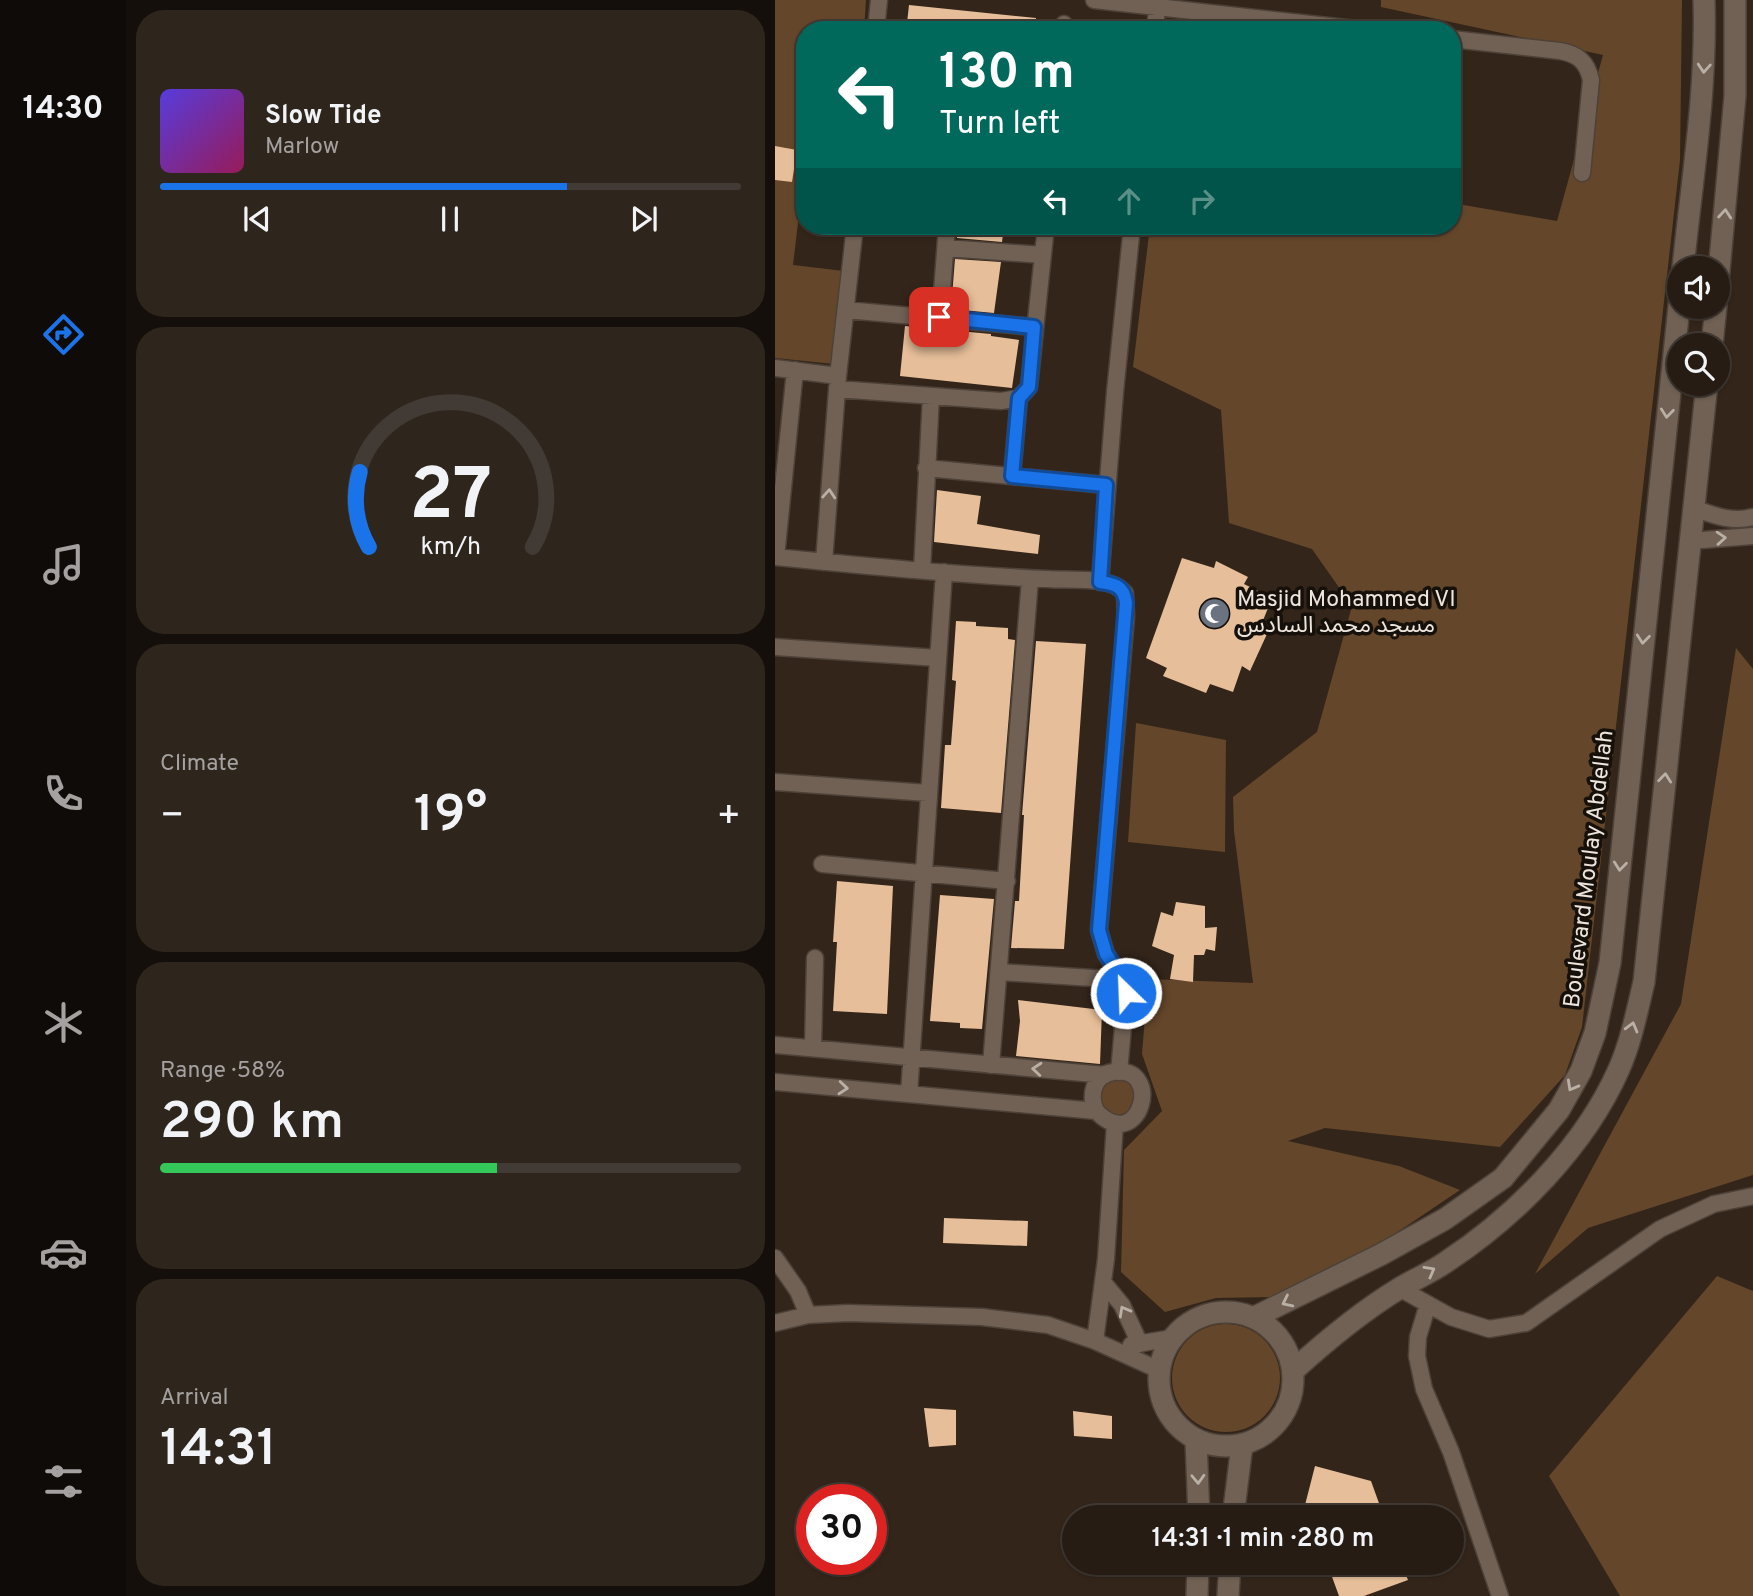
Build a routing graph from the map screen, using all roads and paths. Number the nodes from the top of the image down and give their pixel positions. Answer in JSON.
{"nodes":[{"id":1,"x":879,"y":0,"type":"edge"},
{"id":2,"x":1094,"y":0,"type":"edge"},
{"id":3,"x":1704,"y":0,"type":"edge"},
{"id":4,"x":1735,"y":0,"type":"edge"},
{"id":5,"x":1186,"y":5,"type":"edge"},
{"id":6,"x":1157,"y":7,"type":"junction"},
{"id":7,"x":877,"y":21,"type":"edge"},
{"id":8,"x":1156,"y":21,"type":"edge"},
{"id":9,"x":1301,"y":21,"type":"edge"},
{"id":10,"x":1461,"y":40,"type":"edge"},
{"id":11,"x":1582,"y":173,"type":"dead end"},
{"id":12,"x":854,"y":235,"type":"edge"},
{"id":13,"x":947,"y":235,"type":"edge"},
{"id":14,"x":1045,"y":235,"type":"edge"},
{"id":15,"x":1131,"y":235,"type":"edge"},
{"id":16,"x":946,"y":248,"type":"junction"},
{"id":17,"x":1043,"y":255,"type":"junction"},
{"id":18,"x":1684,"y":256,"type":"edge"},
{"id":19,"x":1720,"y":256,"type":"edge"},
{"id":20,"x":846,"y":310,"type":"junction"},
{"id":21,"x":939,"y":317,"type":"junction"},
{"id":22,"x":1678,"y":319,"type":"edge"},
{"id":23,"x":1034,"y":327,"type":"junction"},
{"id":24,"x":775,"y":368,"type":"edge"},
{"id":25,"x":795,"y":370,"type":"junction"},
{"id":26,"x":838,"y":382,"type":"junction"},
{"id":27,"x":931,"y":396,"type":"junction"},
{"id":28,"x":1706,"y":396,"type":"edge"},
{"id":29,"x":1019,"y":398,"type":"junction"},
{"id":30,"x":926,"y":468,"type":"junction"},
{"id":31,"x":1012,"y":476,"type":"junction"},
{"id":32,"x":1106,"y":485,"type":"junction"},
{"id":33,"x":1693,"y":508,"type":"junction"},
{"id":34,"x":1753,"y":517,"type":"edge"},
{"id":35,"x":1753,"y":536,"type":"edge"},
{"id":36,"x":1690,"y":541,"type":"junction"},
{"id":37,"x":775,"y":557,"type":"edge"},
{"id":38,"x":824,"y":562,"type":"junction"},
{"id":39,"x":922,"y":570,"type":"junction"},
{"id":40,"x":944,"y":572,"type":"junction"},
{"id":41,"x":1030,"y":579,"type":"junction"},
{"id":42,"x":1100,"y":582,"type":"junction"},
{"id":43,"x":775,"y":647,"type":"edge"},
{"id":44,"x":938,"y":658,"type":"junction"},
{"id":45,"x":775,"y":782,"type":"edge"},
{"id":46,"x":928,"y":793,"type":"junction"},
{"id":47,"x":822,"y":864,"type":"dead end"},
{"id":48,"x":923,"y":873,"type":"junction"},
{"id":49,"x":1007,"y":881,"type":"junction"},
{"id":50,"x":815,"y":958,"type":"dead end"},
{"id":51,"x":1000,"y":972,"type":"junction"},
{"id":52,"x":1123,"y":980,"type":"junction"},
{"id":53,"x":775,"y":1045,"type":"edge"},
{"id":54,"x":813,"y":1048,"type":"junction"},
{"id":55,"x":910,"y":1057,"type":"junction"},
{"id":56,"x":991,"y":1065,"type":"junction"},
{"id":57,"x":1112,"y":1074,"type":"junction"},
{"id":58,"x":775,"y":1082,"type":"edge"},
{"id":59,"x":909,"y":1094,"type":"junction"},
{"id":60,"x":1096,"y":1111,"type":"junction"},
{"id":61,"x":1115,"y":1123,"type":"junction"},
{"id":62,"x":1753,"y":1196,"type":"edge"},
{"id":63,"x":775,"y":1258,"type":"edge"},
{"id":64,"x":1103,"y":1282,"type":"junction"},
{"id":65,"x":1399,"y":1288,"type":"junction"},
{"id":66,"x":1428,"y":1304,"type":"junction"},
{"id":67,"x":808,"y":1315,"type":"junction"},
{"id":68,"x":1255,"y":1317,"type":"junction"},
{"id":69,"x":775,"y":1323,"type":"edge"},
{"id":70,"x":1172,"y":1338,"type":"junction"},
{"id":71,"x":1095,"y":1341,"type":"junction"},
{"id":72,"x":1140,"y":1343,"type":"junction"},
{"id":73,"x":1111,"y":1349,"type":"junction"},
{"id":74,"x":1159,"y":1370,"type":"junction"},
{"id":75,"x":1294,"y":1370,"type":"junction"},
{"id":76,"x":1196,"y":1440,"type":"junction"},
{"id":77,"x":1242,"y":1445,"type":"junction"},
{"id":78,"x":1199,"y":1505,"type":"edge"},
{"id":79,"x":1234,"y":1505,"type":"edge"},
{"id":80,"x":1198,"y":1575,"type":"edge"},
{"id":81,"x":1229,"y":1575,"type":"edge"},
{"id":82,"x":1197,"y":1596,"type":"edge"},
{"id":83,"x":1228,"y":1596,"type":"edge"},
{"id":84,"x":1500,"y":1596,"type":"edge"}],
"edges":[{"from":1,"to":7,"type":"street"},
{"from":2,"to":6,"type":"street"},
{"from":3,"to":18,"type":"main road","one_way":true},
{"from":19,"to":4,"type":"main road","one_way":true},
{"from":5,"to":6,"type":"street"},
{"from":5,"to":9,"type":"street"},
{"from":6,"to":8,"type":"street"},
{"from":10,"to":11,"type":"street"},
{"from":12,"to":20,"type":"street"},
{"from":13,"to":16,"type":"street"},
{"from":14,"to":17,"type":"street"},
{"from":15,"to":32,"type":"street"},
{"from":16,"to":17,"type":"street"},
{"from":16,"to":21,"type":"street"},
{"from":17,"to":23,"type":"street"},
{"from":20,"to":21,"type":"street"},
{"from":20,"to":26,"type":"street"},
{"from":21,"to":23,"type":"street"},
{"from":22,"to":68,"type":"main road","name":"Boulevard Moulay Abdellah","one_way":true},
{"from":23,"to":29,"type":"street"},
{"from":24,"to":25,"type":"street"},
{"from":25,"to":26,"type":"street"},
{"from":25,"to":37,"type":"street"},
{"from":26,"to":27,"type":"street"},
{"from":38,"to":26,"type":"street","one_way":true},
{"from":27,"to":29,"type":"street"},
{"from":27,"to":30,"type":"street"},
{"from":28,"to":33,"type":"main road"},
{"from":29,"to":31,"type":"street"},
{"from":30,"to":31,"type":"street"},
{"from":30,"to":39,"type":"street"},
{"from":31,"to":32,"type":"street"},
{"from":32,"to":42,"type":"street"},
{"from":33,"to":34,"type":"street"},
{"from":33,"to":36,"type":"main road"},
{"from":36,"to":35,"type":"street","one_way":true},
{"from":65,"to":36,"type":"main road","one_way":true},
{"from":37,"to":38,"type":"street"},
{"from":38,"to":39,"type":"street"},
{"from":39,"to":40,"type":"street"},
{"from":40,"to":41,"type":"street"},
{"from":40,"to":44,"type":"street"},
{"from":41,"to":42,"type":"street"},
{"from":41,"to":49,"type":"street"},
{"from":42,"to":52,"type":"street"},
{"from":43,"to":44,"type":"street"},
{"from":44,"to":46,"type":"street"},
{"from":45,"to":46,"type":"street"},
{"from":46,"to":48,"type":"street"},
{"from":47,"to":48,"type":"street"},
{"from":48,"to":49,"type":"street"},
{"from":48,"to":55,"type":"street"},
{"from":49,"to":51,"type":"street"},
{"from":50,"to":54,"type":"street"},
{"from":51,"to":52,"type":"street"},
{"from":51,"to":56,"type":"street"},
{"from":52,"to":57,"type":"street"},
{"from":53,"to":54,"type":"street"},
{"from":54,"to":55,"type":"street"},
{"from":55,"to":56,"type":"street"},
{"from":55,"to":59,"type":"street"},
{"from":57,"to":56,"type":"street","one_way":true},
{"from":57,"to":60,"type":"street"},
{"from":57,"to":61,"type":"street"},
{"from":58,"to":59,"type":"street","one_way":true},
{"from":59,"to":60,"type":"street"},
{"from":60,"to":61,"type":"street"},
{"from":61,"to":64,"type":"street"},
{"from":62,"to":66,"type":"street"},
{"from":63,"to":67,"type":"street"},
{"from":64,"to":71,"type":"street"},
{"from":72,"to":64,"type":"street","one_way":true},
{"from":65,"to":66,"type":"street"},
{"from":65,"to":75,"type":"main road"},
{"from":66,"to":84,"type":"street"},
{"from":67,"to":69,"type":"street"},
{"from":67,"to":71,"type":"street"},
{"from":68,"to":70,"type":"main road"},
{"from":68,"to":75,"type":"main road"},
{"from":70,"to":72,"type":"street"},
{"from":70,"to":74,"type":"main road"},
{"from":71,"to":73,"type":"street"},
{"from":72,"to":73,"type":"street"},
{"from":73,"to":74,"type":"street"},
{"from":74,"to":76,"type":"main road"},
{"from":75,"to":77,"type":"main road"},
{"from":76,"to":77,"type":"main road"},
{"from":76,"to":78,"type":"main road","one_way":true},
{"from":77,"to":79,"type":"main road"},
{"from":80,"to":82,"type":"main road"},
{"from":81,"to":83,"type":"main road"}]}
